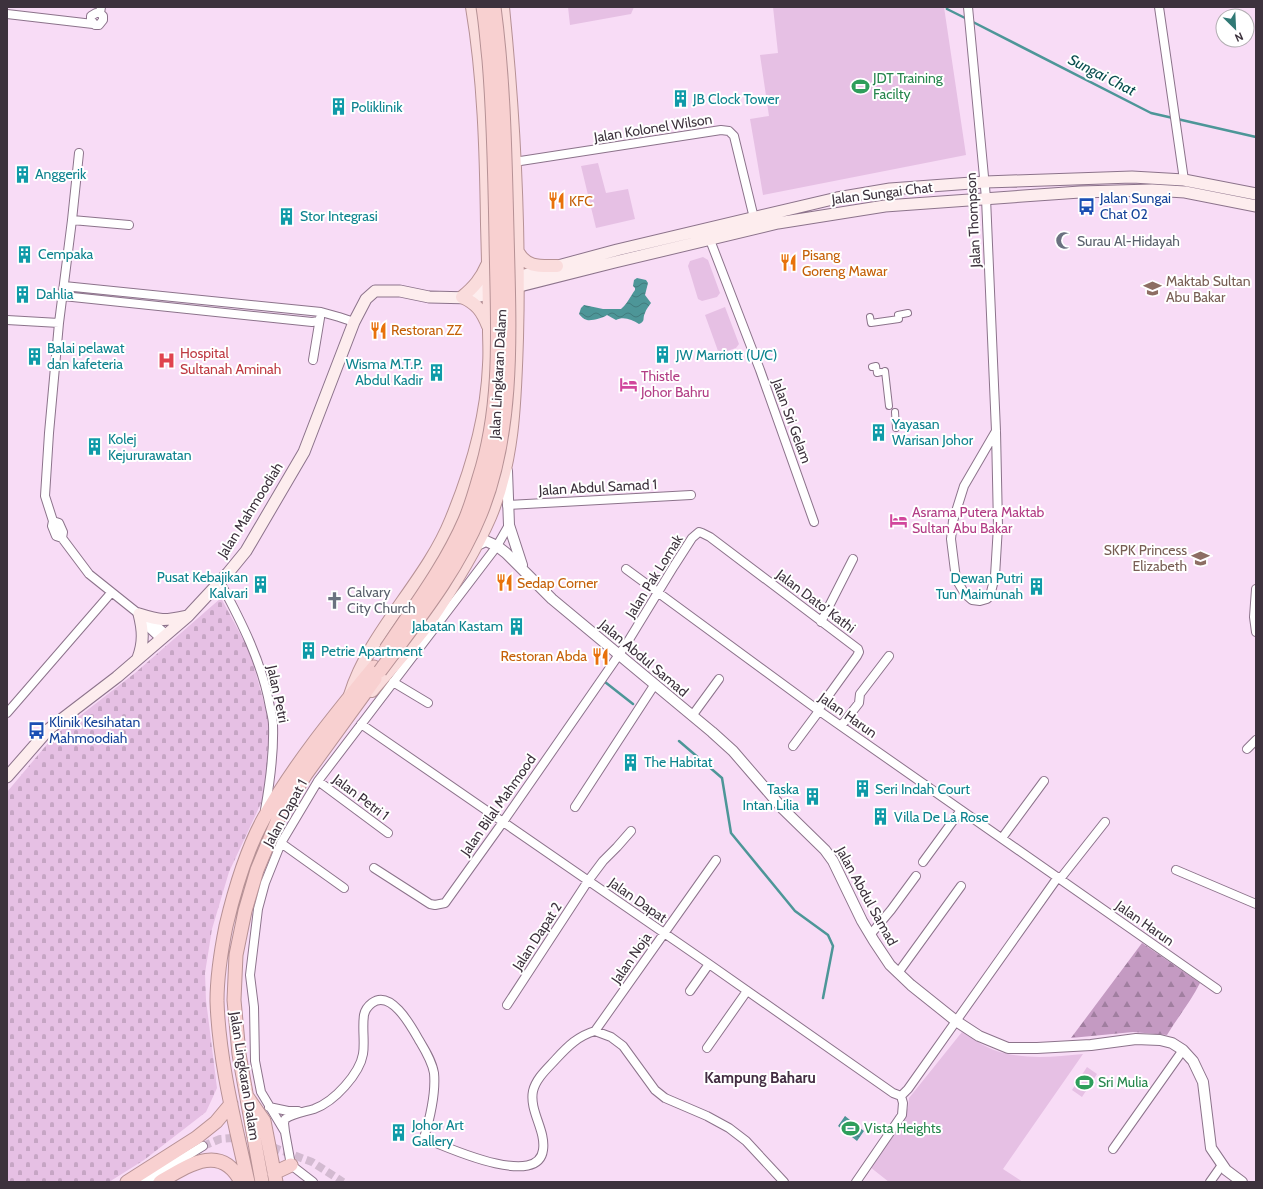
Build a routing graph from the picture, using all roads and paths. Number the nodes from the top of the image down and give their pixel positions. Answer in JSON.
{"nodes":[{"id":1,"x":472,"y":7,"type":"edge"},
{"id":2,"x":483,"y":7,"type":"edge"},
{"id":3,"x":494,"y":7,"type":"edge"},
{"id":4,"x":503,"y":7,"type":"edge"},
{"id":5,"x":968,"y":7,"type":"edge"},
{"id":6,"x":1159,"y":7,"type":"edge"},
{"id":7,"x":97,"y":10,"type":"edge"},
{"id":8,"x":7,"y":14,"type":"edge"},
{"id":9,"x":477,"y":38,"type":"junction"},
{"id":10,"x":507,"y":46,"type":"junction"},
{"id":11,"x":79,"y":153,"type":"dead end"},
{"id":12,"x":514,"y":162,"type":"junction"},
{"id":13,"x":1184,"y":180,"type":"junction"},
{"id":14,"x":985,"y":182,"type":"junction"},
{"id":15,"x":1256,"y":194,"type":"edge"},
{"id":16,"x":986,"y":198,"type":"junction"},
{"id":17,"x":1256,"y":206,"type":"edge"},
{"id":18,"x":754,"y":218,"type":"junction"},
{"id":19,"x":72,"y":220,"type":"junction"},
{"id":20,"x":130,"y":226,"type":"dead end"},
{"id":21,"x":710,"y":240,"type":"junction"},
{"id":22,"x":518,"y":252,"type":"junction"},
{"id":23,"x":488,"y":261,"type":"junction"},
{"id":24,"x":557,"y":266,"type":"junction"},
{"id":25,"x":518,"y":281,"type":"junction"},
{"id":26,"x":64,"y":286,"type":"junction"},
{"id":27,"x":489,"y":289,"type":"junction"},
{"id":28,"x":62,"y":296,"type":"junction"},
{"id":29,"x":462,"y":297,"type":"junction"},
{"id":30,"x":321,"y":312,"type":"junction"},
{"id":31,"x":908,"y":313,"type":"dead end"},
{"id":32,"x":870,"y":317,"type":"dead end"},
{"id":33,"x":7,"y":320,"type":"edge"},
{"id":34,"x":319,"y":321,"type":"junction"},
{"id":35,"x":354,"y":322,"type":"junction"},
{"id":36,"x":59,"y":323,"type":"junction"},
{"id":37,"x":489,"y":329,"type":"junction"},
{"id":38,"x":313,"y":360,"type":"dead end"},
{"id":39,"x":872,"y":367,"type":"dead end"},
{"id":40,"x":888,"y":406,"type":"dead end"},
{"id":41,"x":895,"y":412,"type":"dead end"},
{"id":42,"x":896,"y":428,"type":"dead end"},
{"id":43,"x":996,"y":431,"type":"junction"},
{"id":44,"x":507,"y":464,"type":"junction"},
{"id":45,"x":691,"y":495,"type":"dead end"},
{"id":46,"x":507,"y":505,"type":"junction"},
{"id":47,"x":814,"y":522,"type":"dead end"},
{"id":48,"x":509,"y":525,"type":"junction"},
{"id":49,"x":699,"y":532,"type":"joint"},
{"id":50,"x":475,"y":546,"type":"junction"},
{"id":51,"x":497,"y":546,"type":"junction"},
{"id":52,"x":853,"y":559,"type":"dead end"},
{"id":53,"x":523,"y":569,"type":"junction"},
{"id":54,"x":626,"y":569,"type":"dead end"},
{"id":55,"x":220,"y":582,"type":"junction"},
{"id":56,"x":1256,"y":589,"type":"edge"},
{"id":57,"x":658,"y":591,"type":"junction"},
{"id":58,"x":111,"y":593,"type":"junction"},
{"id":59,"x":138,"y":614,"type":"junction"},
{"id":60,"x":188,"y":616,"type":"junction"},
{"id":61,"x":821,"y":622,"type":"junction"},
{"id":62,"x":1256,"y":632,"type":"edge"},
{"id":63,"x":164,"y":637,"type":"junction"},
{"id":64,"x":618,"y":654,"type":"junction"},
{"id":65,"x":889,"y":656,"type":"dead end"},
{"id":66,"x":138,"y":658,"type":"junction"},
{"id":67,"x":377,"y":669,"type":"junction"},
{"id":68,"x":719,"y":679,"type":"dead end"},
{"id":69,"x":393,"y":682,"type":"junction"},
{"id":70,"x":656,"y":685,"type":"junction"},
{"id":71,"x":349,"y":698,"type":"junction"},
{"id":72,"x":428,"y":703,"type":"dead end"},
{"id":73,"x":819,"y":710,"type":"junction"},
{"id":74,"x":7,"y":713,"type":"edge"},
{"id":75,"x":692,"y":716,"type":"junction"},
{"id":76,"x":361,"y":724,"type":"junction"},
{"id":77,"x":841,"y":726,"type":"junction"},
{"id":78,"x":334,"y":737,"type":"junction"},
{"id":79,"x":1256,"y":740,"type":"edge"},
{"id":80,"x":793,"y":746,"type":"dead end"},
{"id":81,"x":1247,"y":749,"type":"dead end"},
{"id":82,"x":7,"y":777,"type":"edge"},
{"id":83,"x":318,"y":781,"type":"junction"},
{"id":84,"x":1044,"y":781,"type":"dead end"},
{"id":85,"x":575,"y":807,"type":"dead end"},
{"id":86,"x":961,"y":810,"type":"junction"},
{"id":87,"x":264,"y":819,"type":"junction"},
{"id":88,"x":503,"y":822,"type":"junction"},
{"id":89,"x":1104,"y":822,"type":"dead end"},
{"id":90,"x":631,"y":831,"type":"dead end"},
{"id":91,"x":388,"y":834,"type":"dead end"},
{"id":92,"x":1002,"y":838,"type":"junction"},
{"id":93,"x":281,"y":843,"type":"junction"},
{"id":94,"x":716,"y":860,"type":"dead end"},
{"id":95,"x":923,"y":862,"type":"dead end"},
{"id":96,"x":374,"y":868,"type":"dead end"},
{"id":97,"x":1176,"y":870,"type":"dead end"},
{"id":98,"x":916,"y":876,"type":"dead end"},
{"id":99,"x":1059,"y":878,"type":"junction"},
{"id":100,"x":588,"y":881,"type":"junction"},
{"id":101,"x":961,"y":886,"type":"dead end"},
{"id":102,"x":344,"y":888,"type":"dead end"},
{"id":103,"x":1256,"y":904,"type":"edge"},
{"id":104,"x":664,"y":933,"type":"junction"},
{"id":105,"x":870,"y":935,"type":"junction"},
{"id":106,"x":709,"y":964,"type":"junction"},
{"id":107,"x":898,"y":973,"type":"junction"},
{"id":108,"x":1217,"y":989,"type":"dead end"},
{"id":109,"x":690,"y":991,"type":"dead end"},
{"id":110,"x":747,"y":991,"type":"junction"},
{"id":111,"x":507,"y":1005,"type":"dead end"},
{"id":112,"x":956,"y":1021,"type":"junction"},
{"id":113,"x":596,"y":1031,"type":"junction"},
{"id":114,"x":707,"y":1048,"type":"dead end"},
{"id":115,"x":1183,"y":1050,"type":"junction"},
{"id":116,"x":246,"y":1096,"type":"junction"},
{"id":117,"x":901,"y":1096,"type":"junction"},
{"id":118,"x":231,"y":1104,"type":"junction"},
{"id":119,"x":269,"y":1107,"type":"junction"},
{"id":120,"x":301,"y":1112,"type":"junction"},
{"id":121,"x":285,"y":1132,"type":"junction"},
{"id":122,"x":202,"y":1146,"type":"tunnel mouth"},
{"id":123,"x":1113,"y":1149,"type":"dead end"},
{"id":124,"x":291,"y":1166,"type":"junction"},
{"id":125,"x":1222,"y":1166,"type":"junction"},
{"id":126,"x":275,"y":1178,"type":"edge"},
{"id":127,"x":127,"y":1182,"type":"edge"},
{"id":128,"x":144,"y":1182,"type":"edge"},
{"id":129,"x":160,"y":1182,"type":"edge"},
{"id":130,"x":241,"y":1182,"type":"edge"},
{"id":131,"x":248,"y":1182,"type":"edge"},
{"id":132,"x":262,"y":1182,"type":"edge"},
{"id":133,"x":313,"y":1182,"type":"edge"},
{"id":134,"x":784,"y":1182,"type":"edge"},
{"id":135,"x":856,"y":1182,"type":"edge"},
{"id":136,"x":1210,"y":1182,"type":"edge"},
{"id":137,"x":1242,"y":1182,"type":"edge"}],
"edges":[{"from":1,"to":9,"type":"main road","name":"Jalan Lingkaran Dalam"},
{"from":2,"to":67,"type":"highway","name":"Jalan Lingkaran Dalam","bridge":true},
{"from":3,"to":67,"type":"highway","name":"Jalan Lingkaran Dalam","bridge":true},
{"from":4,"to":10,"type":"main road","name":"Jalan Lingkaran Dalam"},
{"from":5,"to":14,"type":"street","name":"Jalan Thompson"},
{"from":6,"to":13,"type":"street"},
{"from":7,"to":8,"type":"street"},
{"from":9,"to":10,"type":"main road"},
{"from":9,"to":23,"type":"main road","name":"Jalan Lingkaran Dalam"},
{"from":10,"to":12,"type":"main road","name":"Jalan Lingkaran Dalam"},
{"from":11,"to":19,"type":"street"},
{"from":12,"to":18,"type":"street","name":"Jalan Kolonel Wilson"},
{"from":12,"to":22,"type":"main road","name":"Jalan Lingkaran Dalam"},
{"from":13,"to":14,"type":"main road","name":"Jalan Sungai Chat"},
{"from":13,"to":15,"type":"main road","name":"Jalan Sungai Chat"},
{"from":14,"to":16,"type":"street","name":"Jalan Thompson"},
{"from":14,"to":18,"type":"main road","name":"Jalan Sungai Chat"},
{"from":16,"to":17,"type":"main road","name":"Jalan Sungai Chat"},
{"from":16,"to":21,"type":"main road","name":"Jalan Sungai Chat"},
{"from":16,"to":43,"type":"street","name":"Jalan Thompson"},
{"from":18,"to":24,"type":"main road","name":"Jalan Sungai Chat"},
{"from":19,"to":20,"type":"street"},
{"from":19,"to":26,"type":"street"},
{"from":21,"to":25,"type":"main road","name":"Jalan Sungai Chat"},
{"from":21,"to":47,"type":"street","name":"Jalan Sri Gelam"},
{"from":22,"to":24,"type":"main road"},
{"from":22,"to":25,"type":"main road","name":"Jalan Lingkaran Dalam"},
{"from":23,"to":27,"type":"main road","name":"Jalan Lingkaran Dalam"},
{"from":23,"to":29,"type":"main road"},
{"from":24,"to":25,"type":"main road","name":"Jalan Sungai Chat"},
{"from":25,"to":27,"type":"main road","name":"Jalan Mahmoodiah"},
{"from":25,"to":44,"type":"main road","name":"Jalan Lingkaran Dalam"},
{"from":26,"to":28,"type":"street"},
{"from":26,"to":30,"type":"street"},
{"from":27,"to":29,"type":"main road","name":"Jalan Mahmoodiah"},
{"from":27,"to":37,"type":"main road","name":"Jalan Lingkaran Dalam"},
{"from":28,"to":34,"type":"street"},
{"from":28,"to":36,"type":"street"},
{"from":29,"to":35,"type":"main road","name":"Jalan Mahmoodiah"},
{"from":29,"to":37,"type":"main road"},
{"from":30,"to":34,"type":"street"},
{"from":30,"to":35,"type":"street"},
{"from":31,"to":32,"type":"street"},
{"from":33,"to":36,"type":"street"},
{"from":34,"to":38,"type":"street"},
{"from":35,"to":55,"type":"main road","name":"Jalan Mahmoodiah"},
{"from":36,"to":58,"type":"street"},
{"from":37,"to":71,"type":"main road","name":"Jalan Lingkaran Dalam"},
{"from":39,"to":40,"type":"street"},
{"from":41,"to":42,"type":"street"},
{"from":43,"to":43,"type":"street","name":"Jalan Thompson"},
{"from":44,"to":46,"type":"street","name":"Jalan Abdul Samad"},
{"from":44,"to":50,"type":"main road","name":"Jalan Lingkaran Dalam"},
{"from":45,"to":46,"type":"street","name":"Jalan Abdul Samad 1"},
{"from":46,"to":48,"type":"street","name":"Jalan Abdul Samad"},
{"from":48,"to":51,"type":"street","name":"Jalan Dapat 1"},
{"from":48,"to":53,"type":"street","name":"Jalan Abdul Samad"},
{"from":49,"to":57,"type":"street","name":"Jalan Pak Lomak"},
{"from":49,"to":61,"type":"street","name":"Jalan Dato’ Kathi"},
{"from":50,"to":51,"type":"street"},
{"from":50,"to":78,"type":"main road","name":"Jalan Lingkaran Dalam"},
{"from":51,"to":53,"type":"street","name":"Jalan Abdul Samad"},
{"from":51,"to":69,"type":"street","name":"Jalan Dapat 1"},
{"from":52,"to":61,"type":"street"},
{"from":53,"to":64,"type":"street","name":"Jalan Abdul Samad"},
{"from":54,"to":57,"type":"street","name":"Jalan Harun"},
{"from":55,"to":60,"type":"main road","name":"Jalan Mahmoodiah"},
{"from":55,"to":87,"type":"street","name":"Jalan Petri"},
{"from":56,"to":62,"type":"street"},
{"from":57,"to":64,"type":"street","name":"Jalan Pak Lomak"},
{"from":57,"to":73,"type":"street","name":"Jalan Harun"},
{"from":58,"to":59,"type":"street"},
{"from":58,"to":74,"type":"street"},
{"from":59,"to":60,"type":"main road"},
{"from":59,"to":63,"type":"street"},
{"from":59,"to":66,"type":"main road"},
{"from":60,"to":63,"type":"main road","name":"Jalan Mahmoodiah"},
{"from":61,"to":73,"type":"street","name":"Jalan Dato’ Kathi"},
{"from":63,"to":66,"type":"main road","name":"Jalan Mahmoodiah"},
{"from":64,"to":70,"type":"street","name":"Jalan Abdul Samad"},
{"from":64,"to":88,"type":"street","name":"Jalan Bilal Mahmood"},
{"from":65,"to":77,"type":"street"},
{"from":66,"to":82,"type":"main road","name":"Jalan Mahmoodiah"},
{"from":67,"to":71,"type":"highway","name":"Jalan Lingkaran Dalam"},
{"from":67,"to":78,"type":"highway","name":"Jalan Lingkaran Dalam"},
{"from":68,"to":75,"type":"street"},
{"from":69,"to":72,"type":"street"},
{"from":69,"to":76,"type":"street","name":"Jalan Dapat 1"},
{"from":70,"to":75,"type":"street","name":"Jalan Abdul Samad"},
{"from":70,"to":85,"type":"street"},
{"from":71,"to":87,"type":"highway","name":"Jalan Lingkaran Dalam"},
{"from":73,"to":77,"type":"street","name":"Jalan Harun"},
{"from":73,"to":80,"type":"street"},
{"from":75,"to":105,"type":"street","name":"Jalan Abdul Samad"},
{"from":76,"to":83,"type":"street","name":"Jalan Dapat 1"},
{"from":76,"to":88,"type":"street","name":"Jalan Dapat"},
{"from":77,"to":86,"type":"street","name":"Jalan Harun"},
{"from":78,"to":116,"type":"highway","name":"Jalan Lingkaran Dalam"},
{"from":79,"to":81,"type":"street"},
{"from":83,"to":91,"type":"street","name":"Jalan Petri 1"},
{"from":83,"to":93,"type":"street","name":"Jalan Dapat 1"},
{"from":84,"to":92,"type":"street"},
{"from":86,"to":92,"type":"street","name":"Jalan Harun"},
{"from":86,"to":95,"type":"street"},
{"from":87,"to":118,"type":"highway","name":"Jalan Lingkaran Dalam"},
{"from":88,"to":96,"type":"street","name":"Jalan Bilal Mahmood"},
{"from":88,"to":100,"type":"street","name":"Jalan Dapat"},
{"from":89,"to":99,"type":"street"},
{"from":90,"to":100,"type":"street","name":"Jalan Dapat 2"},
{"from":92,"to":99,"type":"street","name":"Jalan Harun"},
{"from":93,"to":102,"type":"street"},
{"from":93,"to":119,"type":"street","name":"Jalan Dapat 1"},
{"from":94,"to":104,"type":"street","name":"Jalan Noja"},
{"from":97,"to":103,"type":"street"},
{"from":98,"to":105,"type":"street"},
{"from":99,"to":108,"type":"street","name":"Jalan Harun"},
{"from":99,"to":112,"type":"street"},
{"from":100,"to":104,"type":"street","name":"Jalan Dapat"},
{"from":100,"to":111,"type":"street","name":"Jalan Dapat 2"},
{"from":101,"to":107,"type":"street"},
{"from":104,"to":106,"type":"street","name":"Jalan Dapat"},
{"from":104,"to":113,"type":"street","name":"Jalan Noja"},
{"from":105,"to":107,"type":"street","name":"Jalan Abdul Samad"},
{"from":106,"to":109,"type":"street"},
{"from":106,"to":110,"type":"street","name":"Jalan Dapat"},
{"from":107,"to":112,"type":"street","name":"Jalan Abdul Samad"},
{"from":110,"to":114,"type":"street"},
{"from":110,"to":117,"type":"street","name":"Jalan Dapat"},
{"from":112,"to":115,"type":"street","name":"Jalan Abdul Samad"},
{"from":112,"to":117,"type":"street"},
{"from":113,"to":120,"type":"street"},
{"from":113,"to":134,"type":"street"},
{"from":115,"to":123,"type":"street"},
{"from":115,"to":125,"type":"street","name":"Jalan Abdul Samad"},
{"from":116,"to":126,"type":"highway"},
{"from":116,"to":132,"type":"highway","name":"Jalan Lingkaran Dalam"},
{"from":117,"to":135,"type":"street"},
{"from":118,"to":127,"type":"highway"},
{"from":118,"to":131,"type":"highway","name":"Jalan Lingkaran Dalam"},
{"from":119,"to":120,"type":"street"},
{"from":119,"to":121,"type":"street","name":"Jalan Dapat 1"},
{"from":120,"to":121,"type":"street"},
{"from":121,"to":124,"type":"street","name":"Jalan Dapat 1"},
{"from":122,"to":128,"type":"street"},
{"from":124,"to":126,"type":"highway"},
{"from":124,"to":133,"type":"street"},
{"from":125,"to":136,"type":"street"},
{"from":125,"to":137,"type":"street","name":"Jalan Abdul Samad"},
{"from":129,"to":130,"type":"highway"}]}
